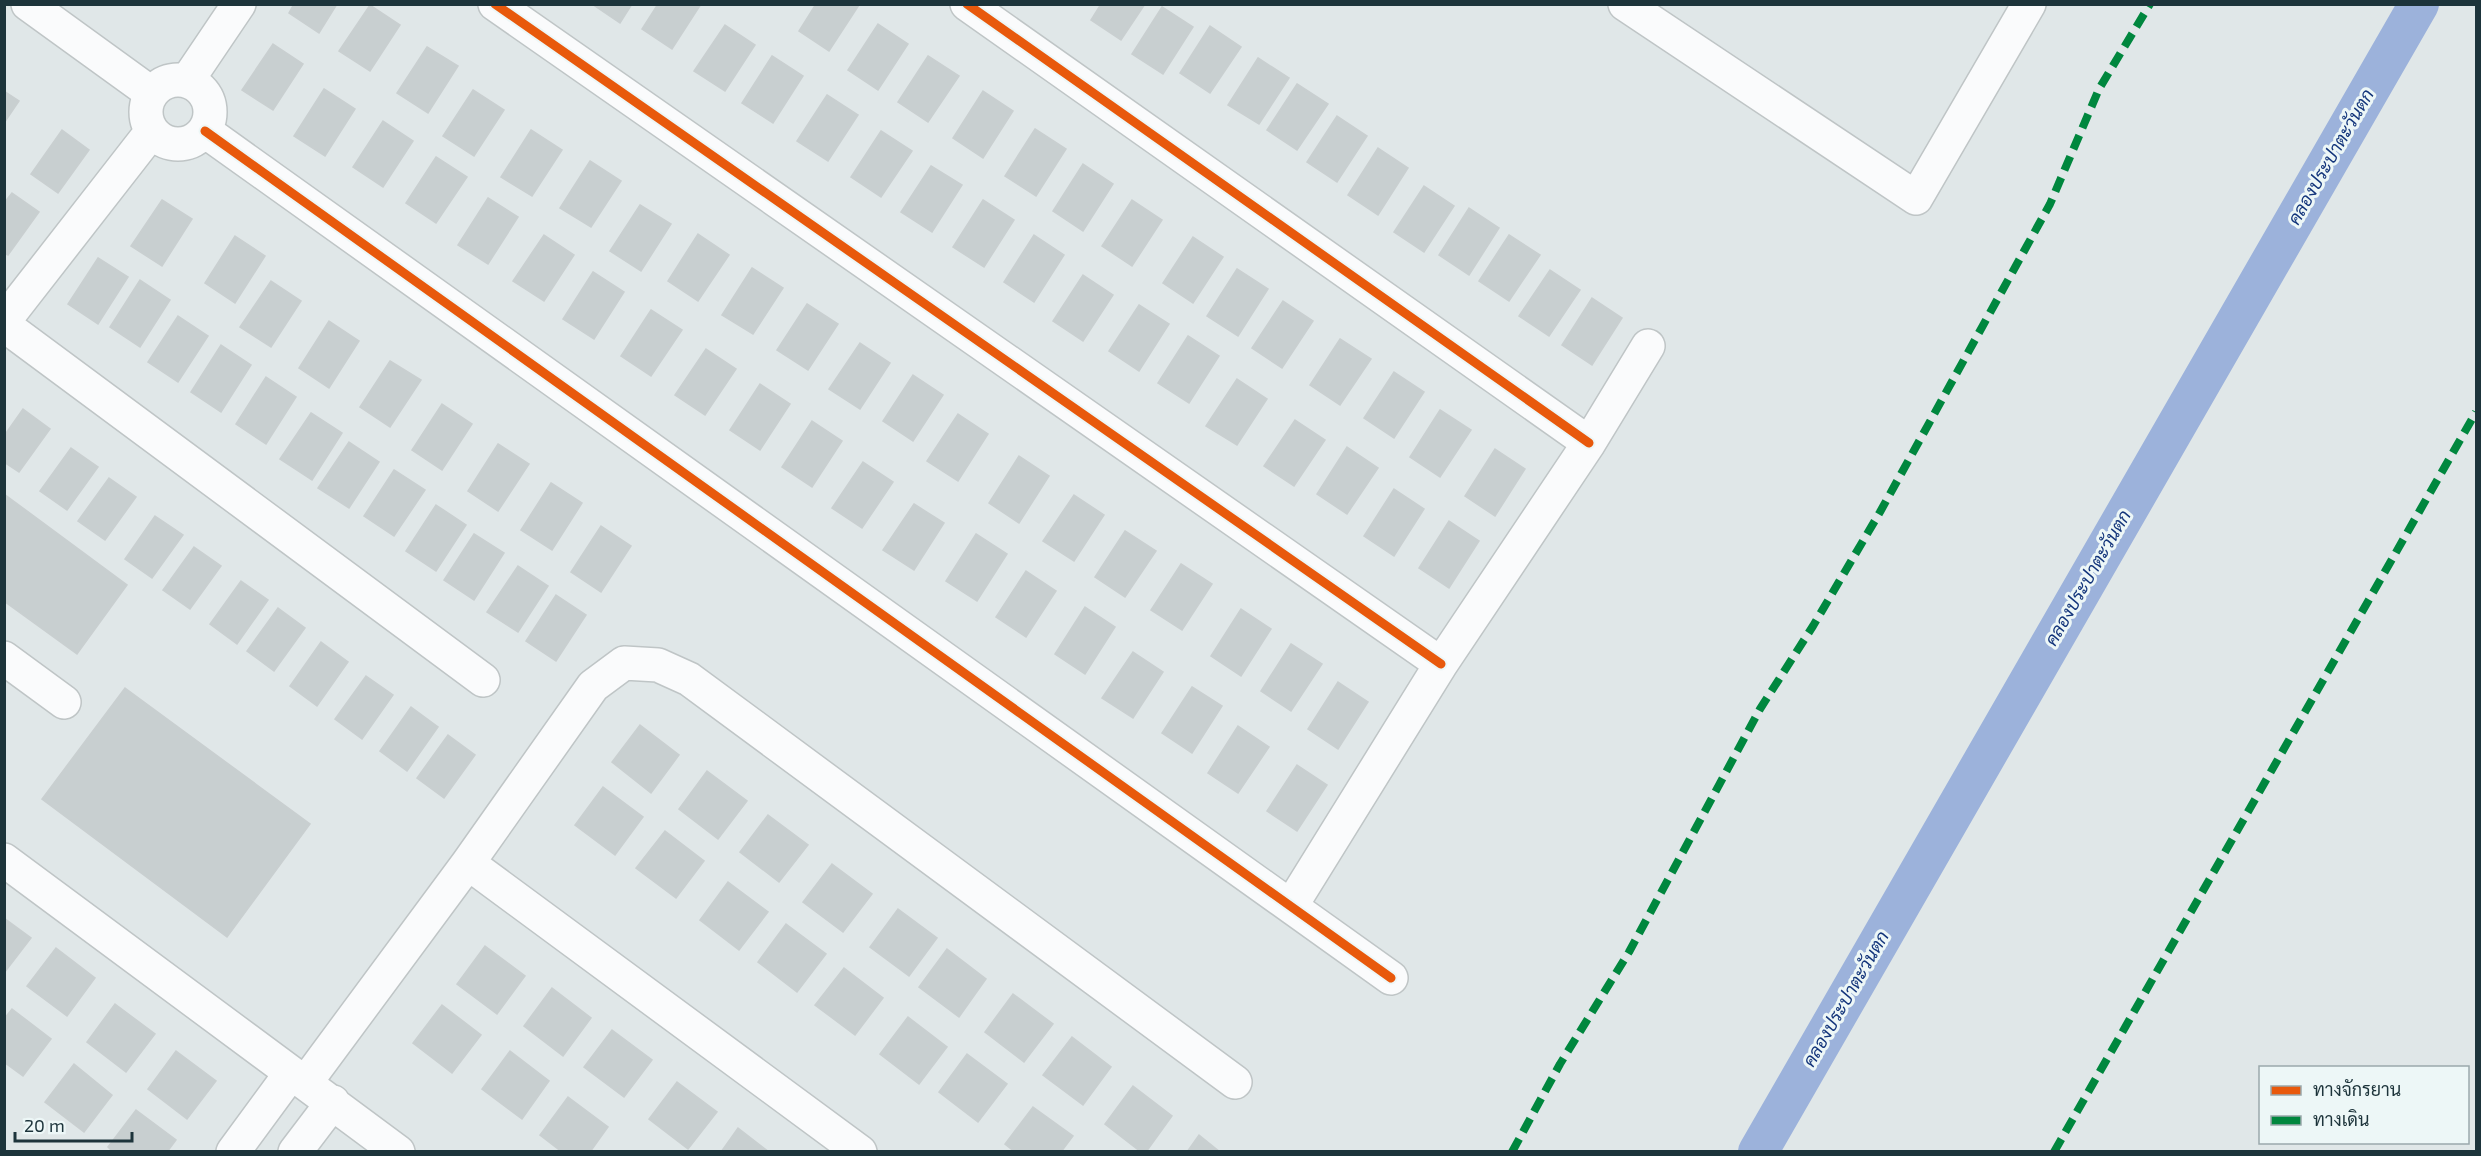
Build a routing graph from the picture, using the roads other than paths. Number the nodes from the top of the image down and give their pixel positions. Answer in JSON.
{"nodes":[{"id":1,"x":28,"y":4,"type":"edge"},
{"id":2,"x":239,"y":4,"type":"edge"},
{"id":3,"x":495,"y":4,"type":"edge"},
{"id":4,"x":968,"y":4,"type":"edge"},
{"id":5,"x":1625,"y":4,"type":"edge"},
{"id":6,"x":2029,"y":4,"type":"edge"},
{"id":7,"x":187,"y":81,"type":"junction"},
{"id":8,"x":151,"y":93,"type":"junction"},
{"id":9,"x":152,"y":131,"type":"junction"},
{"id":10,"x":205,"y":131,"type":"junction"},
{"id":11,"x":4,"y":323,"type":"edge"},
{"id":12,"x":1648,"y":346,"type":"dead end"},
{"id":13,"x":1589,"y":443,"type":"junction"},
{"id":14,"x":4,"y":658,"type":"edge"},
{"id":15,"x":1441,"y":664,"type":"junction"},
{"id":16,"x":483,"y":680,"type":"dead end"},
{"id":17,"x":63,"y":702,"type":"dead end"},
{"id":18,"x":4,"y":860,"type":"edge"},
{"id":19,"x":468,"y":863,"type":"junction"},
{"id":20,"x":1292,"y":906,"type":"junction"},
{"id":21,"x":1391,"y":978,"type":"dead end"},
{"id":22,"x":299,"y":1078,"type":"junction"},
{"id":23,"x":1235,"y":1082,"type":"dead end"},
{"id":24,"x":333,"y":1102,"type":"junction"},
{"id":25,"x":233,"y":1152,"type":"edge"},
{"id":26,"x":295,"y":1152,"type":"edge"},
{"id":27,"x":398,"y":1152,"type":"edge"},
{"id":28,"x":860,"y":1152,"type":"edge"}],
"edges":[{"from":1,"to":8,"type":"street"},
{"from":2,"to":7,"type":"street"},
{"from":3,"to":15,"type":"street"},
{"from":4,"to":13,"type":"street"},
{"from":5,"to":6,"type":"street"},
{"from":7,"to":8,"type":"street"},
{"from":7,"to":10,"type":"street"},
{"from":8,"to":9,"type":"street"},
{"from":9,"to":10,"type":"street"},
{"from":9,"to":11,"type":"street"},
{"from":10,"to":20,"type":"street"},
{"from":11,"to":16,"type":"street"},
{"from":12,"to":13,"type":"street"},
{"from":13,"to":15,"type":"street"},
{"from":14,"to":17,"type":"street"},
{"from":15,"to":20,"type":"street"},
{"from":18,"to":22,"type":"street"},
{"from":19,"to":22,"type":"street"},
{"from":19,"to":23,"type":"street"},
{"from":19,"to":28,"type":"street"},
{"from":20,"to":21,"type":"street"},
{"from":22,"to":24,"type":"street"},
{"from":22,"to":25,"type":"street"},
{"from":24,"to":26,"type":"street"},
{"from":24,"to":27,"type":"street"}]}
